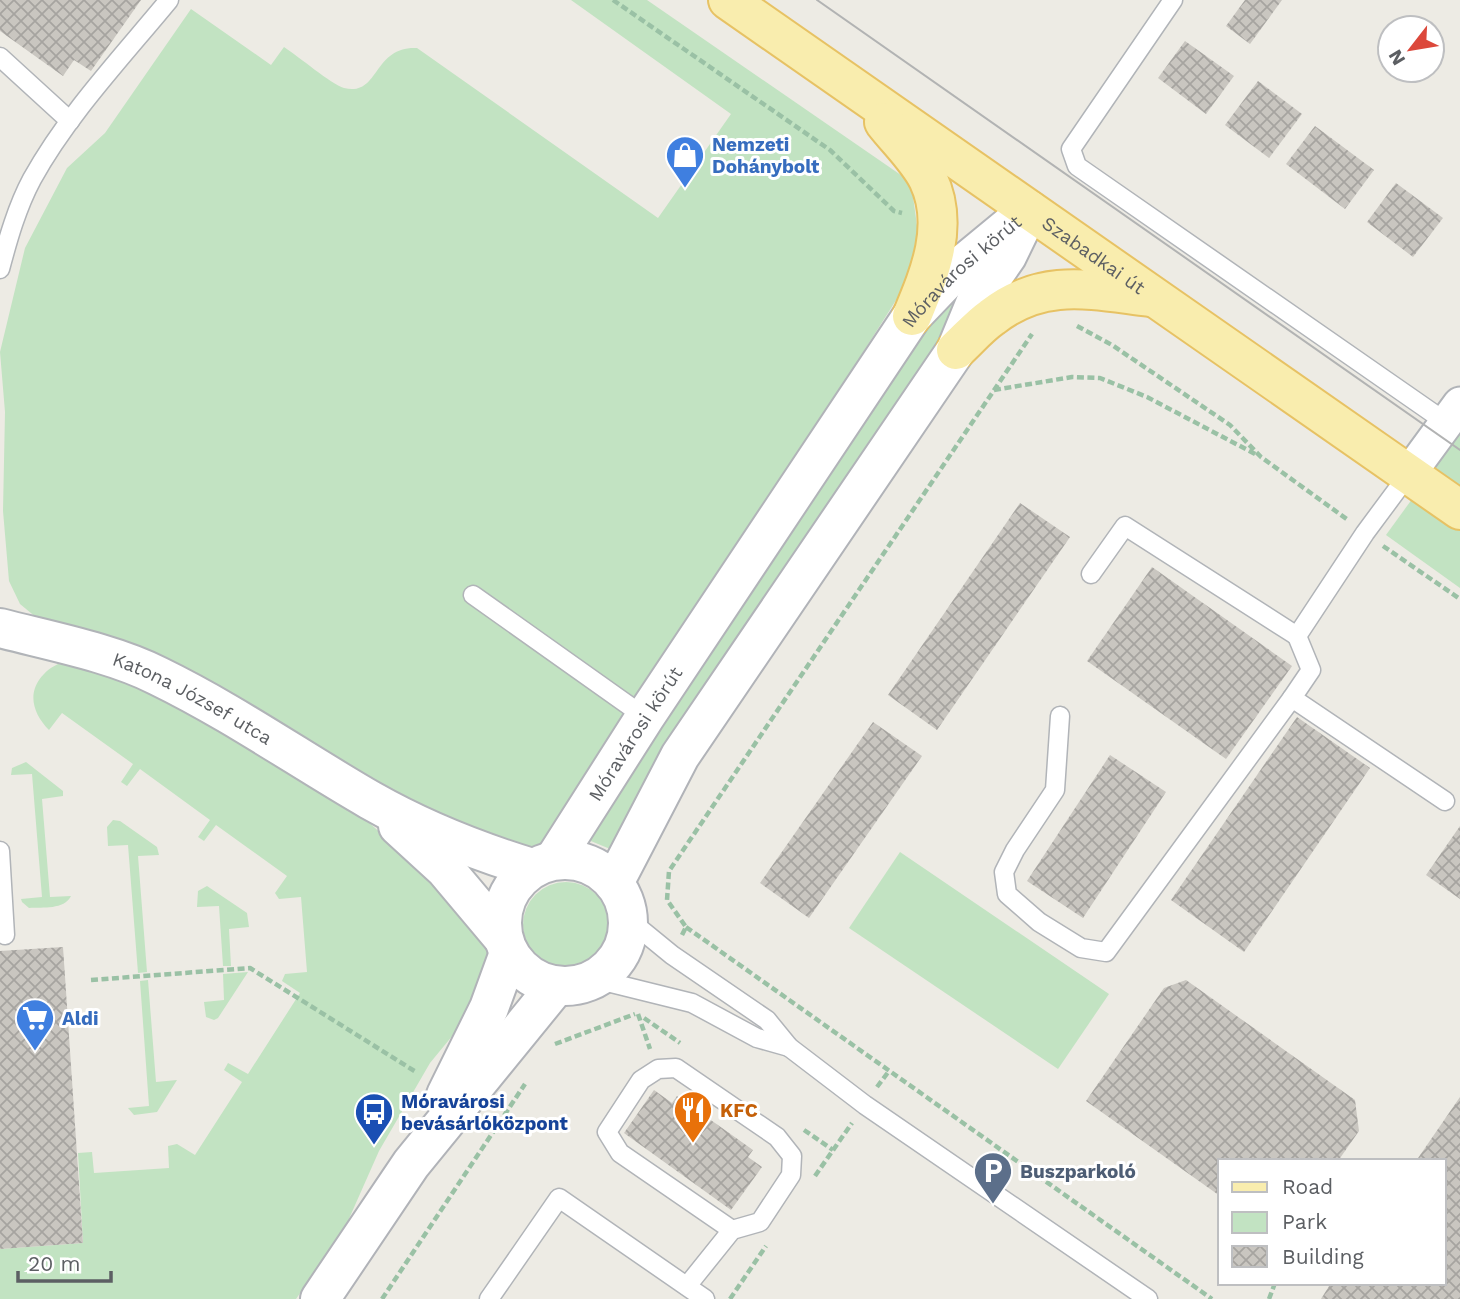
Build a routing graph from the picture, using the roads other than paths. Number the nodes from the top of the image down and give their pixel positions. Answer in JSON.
{"nodes":[{"id":1,"x":169,"y":0,"type":"edge"},
{"id":2,"x":728,"y":0,"type":"edge"},
{"id":3,"x":1173,"y":0,"type":"edge"},
{"id":4,"x":0,"y":57,"type":"edge"},
{"id":5,"x":860,"y":90,"type":"junction"},
{"id":6,"x":70,"y":121,"type":"junction"},
{"id":7,"x":1029,"y":210,"type":"junction"},
{"id":8,"x":0,"y":270,"type":"edge"},
{"id":9,"x":1156,"y":298,"type":"junction"},
{"id":10,"x":912,"y":316,"type":"junction"},
{"id":11,"x":956,"y":350,"type":"junction"},
{"id":12,"x":1453,"y":414,"type":"edge"},
{"id":13,"x":1408,"y":475,"type":"junction"},
{"id":14,"x":1460,"y":510,"type":"edge"},
{"id":15,"x":1090,"y":574,"type":"dead end"},
{"id":16,"x":473,"y":594,"type":"dead end"},
{"id":17,"x":0,"y":628,"type":"edge"},
{"id":18,"x":1297,"y":636,"type":"junction"},
{"id":19,"x":1292,"y":698,"type":"junction"},
{"id":20,"x":1060,"y":716,"type":"dead end"},
{"id":21,"x":645,"y":717,"type":"junction"},
{"id":22,"x":371,"y":801,"type":"junction"},
{"id":23,"x":1445,"y":801,"type":"dead end"},
{"id":24,"x":0,"y":851,"type":"edge"},
{"id":25,"x":543,"y":864,"type":"junction"},
{"id":26,"x":614,"y":883,"type":"junction"},
{"id":27,"x":628,"y":919,"type":"junction"},
{"id":28,"x":5,"y":936,"type":"dead end"},
{"id":29,"x":506,"y":946,"type":"junction"},
{"id":30,"x":595,"y":979,"type":"junction"},
{"id":31,"x":555,"y":986,"type":"junction"},
{"id":32,"x":789,"y":1047,"type":"junction"},
{"id":33,"x":411,"y":1164,"type":"junction"},
{"id":34,"x":732,"y":1230,"type":"junction"},
{"id":35,"x":687,"y":1286,"type":"junction"},
{"id":36,"x":320,"y":1299,"type":"edge"},
{"id":37,"x":489,"y":1299,"type":"edge"},
{"id":38,"x":705,"y":1299,"type":"edge"},
{"id":39,"x":1148,"y":1299,"type":"edge"}],
"edges":[{"from":1,"to":6,"type":"lane"},
{"from":2,"to":5,"type":"main road","name":"Szabadkai út"},
{"from":3,"to":12,"type":"lane"},
{"from":4,"to":6,"type":"lane"},
{"from":5,"to":7,"type":"main road","name":"Szabadkai út"},
{"from":5,"to":10,"type":"main road"},
{"from":6,"to":8,"type":"lane"},
{"from":7,"to":9,"type":"main road","name":"Szabadkai út"},
{"from":7,"to":10,"type":"main road","name":"Móravárosi körút"},
{"from":7,"to":11,"type":"main road","name":"Móravárosi körút"},
{"from":9,"to":11,"type":"main road"},
{"from":9,"to":13,"type":"main road","name":"Szabadkai út"},
{"from":10,"to":21,"type":"main road","name":"Móravárosi körút"},
{"from":11,"to":26,"type":"main road","name":"Móravárosi körút"},
{"from":12,"to":13,"type":"street"},
{"from":13,"to":14,"type":"main road","name":"Szabadkai út"},
{"from":13,"to":18,"type":"lane"},
{"from":15,"to":18,"type":"lane"},
{"from":16,"to":21,"type":"lane"},
{"from":17,"to":22,"type":"main road","name":"Katona József utca"},
{"from":18,"to":19,"type":"lane"},
{"from":19,"to":20,"type":"lane"},
{"from":19,"to":23,"type":"lane"},
{"from":21,"to":25,"type":"main road","name":"Móravárosi körút"},
{"from":22,"to":25,"type":"main road","name":"Katona József utca"},
{"from":22,"to":29,"type":"main road","name":"Katona József utca"},
{"from":24,"to":28,"type":"lane"},
{"from":25,"to":26,"type":"main road"},
{"from":25,"to":29,"type":"main road"},
{"from":26,"to":27,"type":"main road"},
{"from":27,"to":30,"type":"main road"},
{"from":27,"to":32,"type":"lane"},
{"from":29,"to":31,"type":"main road"},
{"from":29,"to":33,"type":"main road"},
{"from":30,"to":31,"type":"main road"},
{"from":30,"to":32,"type":"lane"},
{"from":31,"to":33,"type":"main road"},
{"from":32,"to":39,"type":"lane"},
{"from":33,"to":36,"type":"main road"},
{"from":34,"to":34,"type":"lane"},
{"from":34,"to":35,"type":"lane"},
{"from":35,"to":37,"type":"lane"},
{"from":35,"to":38,"type":"lane"}]}
